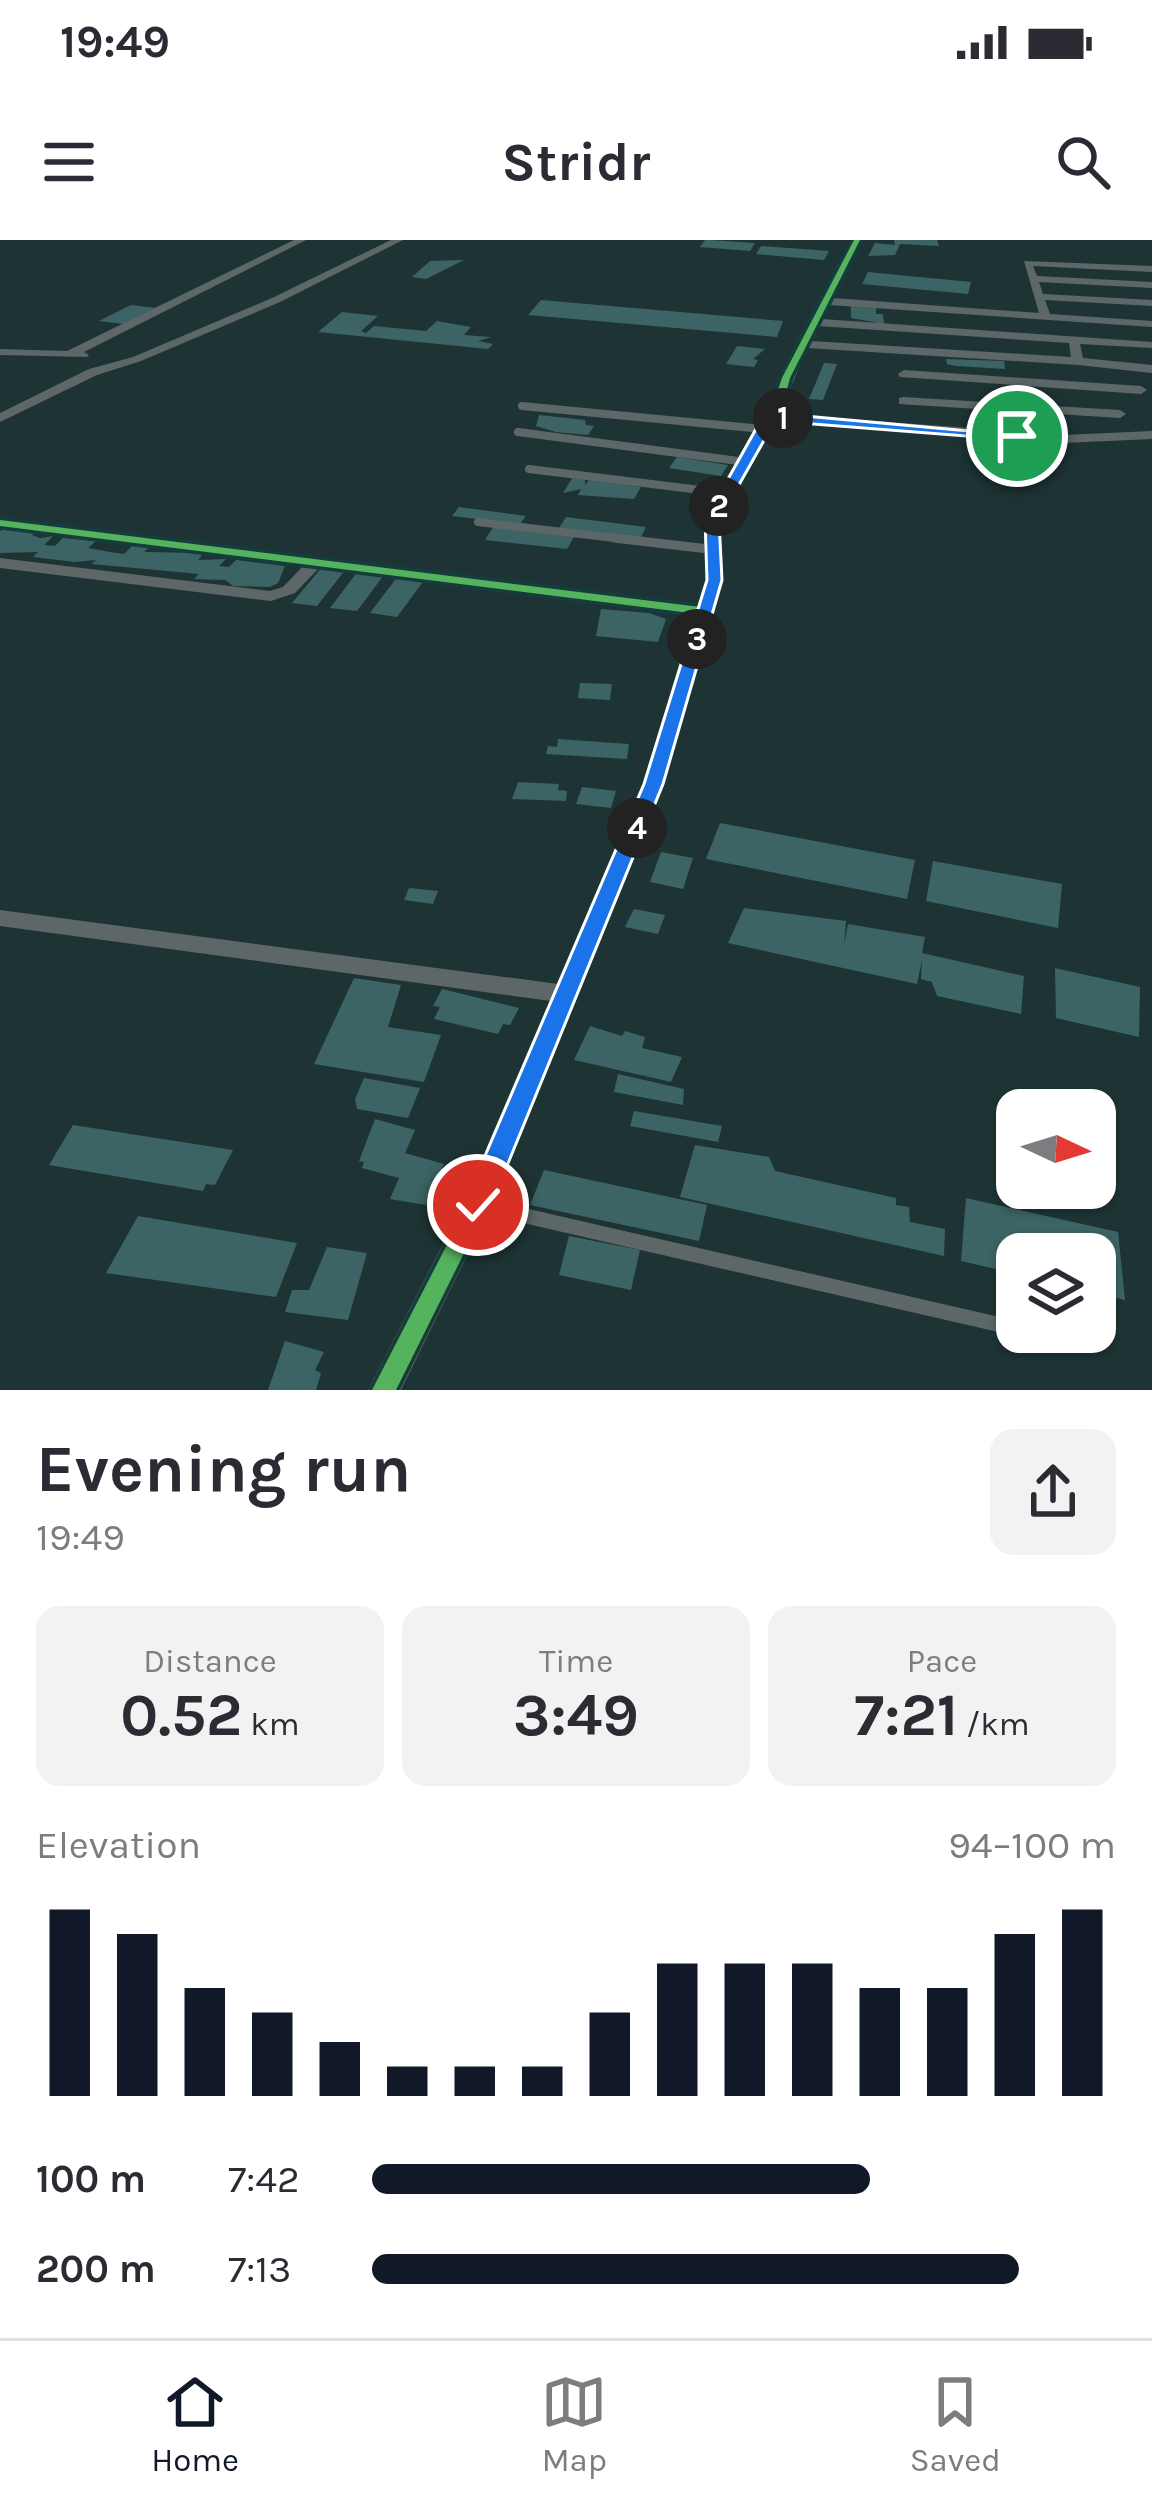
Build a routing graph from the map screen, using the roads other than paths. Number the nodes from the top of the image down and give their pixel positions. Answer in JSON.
{"nodes":[{"id":1,"x":301,"y":240,"type":"edge"},
{"id":2,"x":398,"y":240,"type":"edge"},
{"id":3,"x":856,"y":240,"type":"edge"},
{"id":4,"x":1152,"y":269,"type":"edge"},
{"id":5,"x":1034,"y":279,"type":"junction"},
{"id":6,"x":1152,"y":285,"type":"edge"},
{"id":7,"x":1040,"y":297,"type":"junction"},
{"id":8,"x":823,"y":301,"type":"junction"},
{"id":9,"x":1152,"y":303,"type":"edge"},
{"id":10,"x":1045,"y":315,"type":"junction"},
{"id":11,"x":813,"y":322,"type":"junction"},
{"id":12,"x":1152,"y":324,"type":"edge"},
{"id":13,"x":1074,"y":340,"type":"junction"},
{"id":14,"x":802,"y":344,"type":"junction"},
{"id":15,"x":1152,"y":345,"type":"edge"},
{"id":16,"x":0,"y":352,"type":"edge"},
{"id":17,"x":70,"y":354,"type":"junction"},
{"id":18,"x":114,"y":356,"type":"dead end"},
{"id":19,"x":1012,"y":357,"type":"junction"},
{"id":20,"x":1078,"y":361,"type":"junction"},
{"id":21,"x":1152,"y":369,"type":"edge"},
{"id":22,"x":904,"y":374,"type":"dead end"},
{"id":23,"x":1014,"y":382,"type":"junction"},
{"id":24,"x":1141,"y":390,"type":"dead end"},
{"id":25,"x":904,"y":401,"type":"dead end"},
{"id":26,"x":522,"y":406,"type":"dead end"},
{"id":27,"x":1016,"y":407,"type":"junction"},
{"id":28,"x":1120,"y":414,"type":"dead end"},
{"id":29,"x":0,"y":418,"type":"edge"},
{"id":30,"x":767,"y":423,"type":"junction"},
{"id":31,"x":518,"y":432,"type":"dead end"},
{"id":32,"x":1152,"y":435,"type":"edge"},
{"id":33,"x":1017,"y":436,"type":"junction"},
{"id":34,"x":746,"y":462,"type":"junction"},
{"id":35,"x":529,"y":469,"type":"dead end"},
{"id":36,"x":725,"y":493,"type":"junction"},
{"id":37,"x":478,"y":522,"type":"dead end"},
{"id":38,"x":0,"y":523,"type":"edge"},
{"id":39,"x":716,"y":550,"type":"junction"},
{"id":40,"x":315,"y":562,"type":"junction"},
{"id":41,"x":0,"y":563,"type":"edge"},
{"id":42,"x":704,"y":611,"type":"junction"},
{"id":43,"x":0,"y":918,"type":"edge"},
{"id":44,"x":565,"y":994,"type":"junction"},
{"id":45,"x":478,"y":1205,"type":"junction"},
{"id":46,"x":996,"y":1324,"type":"edge"},
{"id":47,"x":385,"y":1390,"type":"edge"}],
"edges":[{"from":1,"to":17,"type":"street"},
{"from":2,"to":29,"type":"street"},
{"from":3,"to":8,"type":"street"},
{"from":4,"to":5,"type":"street"},
{"from":5,"to":6,"type":"street"},
{"from":5,"to":7,"type":"street"},
{"from":7,"to":9,"type":"street"},
{"from":7,"to":10,"type":"street"},
{"from":8,"to":10,"type":"street"},
{"from":8,"to":11,"type":"street"},
{"from":10,"to":12,"type":"street"},
{"from":11,"to":13,"type":"street"},
{"from":11,"to":14,"type":"street"},
{"from":13,"to":15,"type":"street"},
{"from":13,"to":20,"type":"street"},
{"from":14,"to":19,"type":"street"},
{"from":14,"to":30,"type":"street"},
{"from":16,"to":17,"type":"street"},
{"from":17,"to":18,"type":"street"},
{"from":19,"to":20,"type":"street"},
{"from":19,"to":23,"type":"street"},
{"from":20,"to":21,"type":"street"},
{"from":22,"to":23,"type":"street"},
{"from":23,"to":24,"type":"street"},
{"from":23,"to":27,"type":"street"},
{"from":25,"to":27,"type":"street"},
{"from":26,"to":30,"type":"lane"},
{"from":27,"to":28,"type":"street"},
{"from":27,"to":33,"type":"street"},
{"from":30,"to":33,"type":"street"},
{"from":30,"to":34,"type":"street"},
{"from":31,"to":34,"type":"lane"},
{"from":32,"to":33,"type":"street"},
{"from":34,"to":36,"type":"street"},
{"from":35,"to":36,"type":"lane"},
{"from":36,"to":39,"type":"street"},
{"from":37,"to":39,"type":"lane"},
{"from":38,"to":40,"type":"street"},
{"from":39,"to":42,"type":"street"},
{"from":40,"to":41,"type":"street"},
{"from":40,"to":42,"type":"street"},
{"from":42,"to":44,"type":"street"},
{"from":43,"to":44,"type":"street"},
{"from":44,"to":45,"type":"street"},
{"from":45,"to":46,"type":"lane"},
{"from":45,"to":47,"type":"street"}]}
